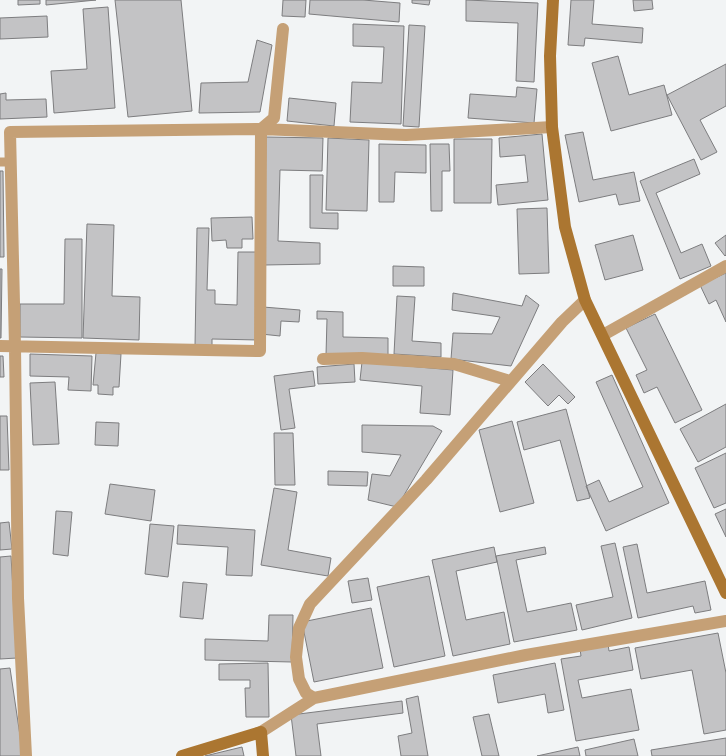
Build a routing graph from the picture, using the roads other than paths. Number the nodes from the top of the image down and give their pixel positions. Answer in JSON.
{"nodes":[{"id":1,"x":553,"y":0,"type":"edge"},
{"id":2,"x":283,"y":29,"type":"dead end"},
{"id":3,"x":552,"y":127,"type":"junction"},
{"id":4,"x":261,"y":129,"type":"junction"},
{"id":5,"x":6,"y":162,"type":"edge"},
{"id":6,"x":726,"y":266,"type":"edge"},
{"id":7,"x":585,"y":300,"type":"junction"},
{"id":8,"x":603,"y":336,"type":"junction"},
{"id":9,"x":0,"y":346,"type":"edge"},
{"id":10,"x":15,"y":346,"type":"junction"},
{"id":11,"x":323,"y":359,"type":"dead end"},
{"id":12,"x":510,"y":381,"type":"junction"},
{"id":13,"x":726,"y":593,"type":"edge"},
{"id":14,"x":726,"y":620,"type":"edge"},
{"id":15,"x":314,"y":698,"type":"junction"},
{"id":16,"x":261,"y":732,"type":"junction"},
{"id":17,"x":26,"y":756,"type":"edge"},
{"id":18,"x":182,"y":756,"type":"edge"},
{"id":19,"x":263,"y":756,"type":"edge"}],
"edges":[{"from":1,"to":3,"type":"street"},
{"from":2,"to":4,"type":"street"},
{"from":3,"to":4,"type":"street"},
{"from":3,"to":7,"type":"street"},
{"from":4,"to":5,"type":"street"},
{"from":4,"to":10,"type":"street"},
{"from":5,"to":10,"type":"street"},
{"from":6,"to":8,"type":"street"},
{"from":7,"to":8,"type":"street"},
{"from":7,"to":12,"type":"street"},
{"from":8,"to":13,"type":"street"},
{"from":9,"to":10,"type":"street"},
{"from":10,"to":17,"type":"street"},
{"from":11,"to":12,"type":"street"},
{"from":12,"to":15,"type":"street"},
{"from":14,"to":15,"type":"street"},
{"from":15,"to":16,"type":"street"},
{"from":16,"to":18,"type":"street"},
{"from":16,"to":19,"type":"street"}]}
